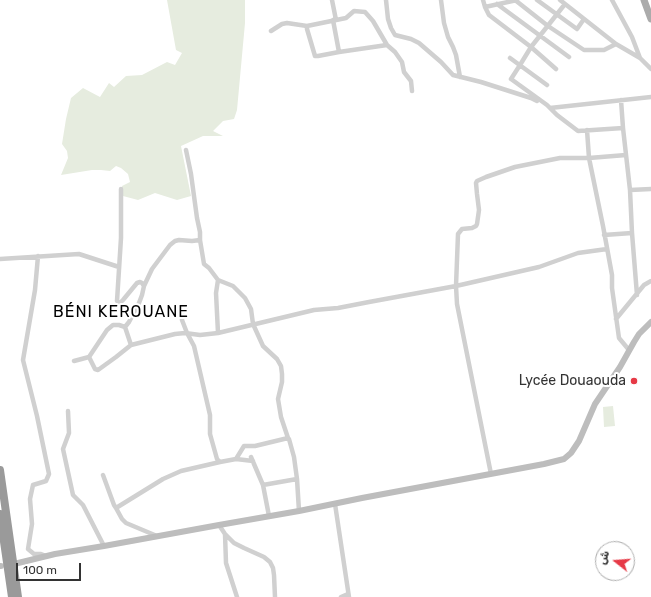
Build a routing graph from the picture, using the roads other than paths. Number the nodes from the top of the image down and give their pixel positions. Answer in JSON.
{"nodes":[{"id":1,"x":332,"y":0,"type":"edge"},
{"id":2,"x":386,"y":0,"type":"edge"},
{"id":3,"x":441,"y":0,"type":"edge"},
{"id":4,"x":483,"y":0,"type":"edge"},
{"id":5,"x":516,"y":0,"type":"edge"},
{"id":6,"x":537,"y":0,"type":"edge"},
{"id":7,"x":560,"y":0,"type":"edge"},
{"id":8,"x":612,"y":0,"type":"edge"},
{"id":9,"x":644,"y":0,"type":"edge"},
{"id":10,"x":648,"y":0,"type":"edge"},
{"id":11,"x":497,"y":4,"type":"junction"},
{"id":12,"x":565,"y":4,"type":"junction"},
{"id":13,"x":485,"y":7,"type":"junction"},
{"id":14,"x":651,"y":8,"type":"edge"},
{"id":15,"x":556,"y":15,"type":"junction"},
{"id":16,"x":584,"y":19,"type":"junction"},
{"id":17,"x":651,"y":19,"type":"edge"},
{"id":18,"x":334,"y":20,"type":"junction"},
{"id":19,"x":307,"y":26,"type":"junction"},
{"id":20,"x":548,"y":26,"type":"junction"},
{"id":21,"x":271,"y":31,"type":"dead end"},
{"id":22,"x":540,"y":36,"type":"junction"},
{"id":23,"x":616,"y":44,"type":"junction"},
{"id":24,"x":388,"y":45,"type":"junction"},
{"id":25,"x":531,"y":47,"type":"junction"},
{"id":26,"x":338,"y":52,"type":"junction"},
{"id":27,"x":569,"y":57,"type":"dead end"},
{"id":28,"x":510,"y":58,"type":"dead end"},
{"id":29,"x":640,"y":58,"type":"junction"},
{"id":30,"x":520,"y":65,"type":"junction"},
{"id":31,"x":556,"y":69,"type":"dead end"},
{"id":32,"x":651,"y":69,"type":"edge"},
{"id":33,"x":460,"y":77,"type":"junction"},
{"id":34,"x":547,"y":85,"type":"dead end"},
{"id":35,"x":412,"y":91,"type":"dead end"},
{"id":36,"x":651,"y":97,"type":"edge"},
{"id":37,"x":621,"y":100,"type":"junction"},
{"id":38,"x":548,"y":107,"type":"junction"},
{"id":39,"x":623,"y":128,"type":"junction"},
{"id":40,"x":587,"y":130,"type":"junction"},
{"id":41,"x":186,"y":150,"type":"dead end"},
{"id":42,"x":626,"y":156,"type":"junction"},
{"id":43,"x":589,"y":158,"type":"junction"},
{"id":44,"x":121,"y":189,"type":"dead end"},
{"id":45,"x":630,"y":190,"type":"junction"},
{"id":46,"x":651,"y":190,"type":"edge"},
{"id":47,"x":632,"y":233,"type":"junction"},
{"id":48,"x":604,"y":235,"type":"junction"},
{"id":49,"x":200,"y":240,"type":"junction"},
{"id":50,"x":607,"y":249,"type":"junction"},
{"id":51,"x":38,"y":256,"type":"junction"},
{"id":52,"x":0,"y":259,"type":"edge"},
{"id":53,"x":119,"y":267,"type":"junction"},
{"id":54,"x":218,"y":280,"type":"junction"},
{"id":55,"x":651,"y":281,"type":"edge"},
{"id":56,"x":144,"y":286,"type":"junction"},
{"id":57,"x":456,"y":286,"type":"junction"},
{"id":58,"x":636,"y":295,"type":"junction"},
{"id":59,"x":186,"y":307,"type":"dead end"},
{"id":60,"x":616,"y":319,"type":"junction"},
{"id":61,"x":651,"y":322,"type":"edge"},
{"id":62,"x":253,"y":324,"type":"junction"},
{"id":63,"x":125,"y":327,"type":"junction"},
{"id":64,"x":218,"y":332,"type":"junction"},
{"id":65,"x":187,"y":333,"type":"junction"},
{"id":66,"x":131,"y":345,"type":"junction"},
{"id":67,"x":629,"y":350,"type":"junction"},
{"id":68,"x":89,"y":357,"type":"junction"},
{"id":69,"x":74,"y":361,"type":"dead end"},
{"id":70,"x":68,"y":411,"type":"dead end"},
{"id":71,"x":288,"y":438,"type":"junction"},
{"id":72,"x":236,"y":459,"type":"junction"},
{"id":73,"x":220,"y":462,"type":"junction"},
{"id":74,"x":0,"y":470,"type":"edge"},
{"id":75,"x":491,"y":474,"type":"junction"},
{"id":76,"x":103,"y":475,"type":"dead end"},
{"id":77,"x":297,"y":479,"type":"junction"},
{"id":78,"x":263,"y":485,"type":"junction"},
{"id":79,"x":335,"y":504,"type":"junction"},
{"id":80,"x":116,"y":508,"type":"junction"},
{"id":81,"x":299,"y":512,"type":"junction"},
{"id":82,"x":0,"y":514,"type":"edge"},
{"id":83,"x":269,"y":516,"type":"junction"},
{"id":84,"x":219,"y":525,"type":"junction"},
{"id":85,"x":225,"y":534,"type":"junction"},
{"id":86,"x":157,"y":536,"type":"junction"},
{"id":87,"x":104,"y":546,"type":"junction"},
{"id":88,"x":46,"y":556,"type":"junction"},
{"id":89,"x":14,"y":564,"type":"dead end"},
{"id":90,"x":349,"y":596,"type":"edge"},
{"id":91,"x":12,"y":597,"type":"edge"},
{"id":92,"x":18,"y":597,"type":"edge"},
{"id":93,"x":237,"y":597,"type":"edge"},
{"id":94,"x":275,"y":597,"type":"edge"},
{"id":95,"x":341,"y":597,"type":"edge"}],
"edges":[{"from":1,"to":18,"type":"street"},
{"from":2,"to":33,"type":"street"},
{"from":3,"to":33,"type":"street"},
{"from":4,"to":13,"type":"street"},
{"from":5,"to":11,"type":"street"},
{"from":5,"to":20,"type":"street"},
{"from":6,"to":15,"type":"street"},
{"from":7,"to":12,"type":"street"},
{"from":8,"to":29,"type":"street"},
{"from":9,"to":17,"type":"main road"},
{"from":10,"to":14,"type":"main road"},
{"from":11,"to":13,"type":"street"},
{"from":11,"to":22,"type":"street"},
{"from":12,"to":15,"type":"street"},
{"from":12,"to":16,"type":"street"},
{"from":13,"to":25,"type":"street"},
{"from":15,"to":16,"type":"street"},
{"from":15,"to":20,"type":"street"},
{"from":16,"to":23,"type":"street"},
{"from":18,"to":19,"type":"street"},
{"from":18,"to":24,"type":"street"},
{"from":18,"to":26,"type":"street"},
{"from":19,"to":21,"type":"street"},
{"from":19,"to":26,"type":"street"},
{"from":20,"to":22,"type":"street"},
{"from":20,"to":23,"type":"street"},
{"from":22,"to":25,"type":"street"},
{"from":22,"to":27,"type":"street"},
{"from":23,"to":29,"type":"street"},
{"from":24,"to":26,"type":"street"},
{"from":24,"to":35,"type":"street"},
{"from":25,"to":30,"type":"street"},
{"from":25,"to":31,"type":"street"},
{"from":28,"to":30,"type":"street"},
{"from":29,"to":32,"type":"street"},
{"from":30,"to":34,"type":"street"},
{"from":30,"to":38,"type":"street"},
{"from":33,"to":38,"type":"street"},
{"from":36,"to":37,"type":"street"},
{"from":37,"to":38,"type":"street"},
{"from":37,"to":39,"type":"street"},
{"from":38,"to":40,"type":"street"},
{"from":39,"to":40,"type":"street"},
{"from":39,"to":42,"type":"street"},
{"from":40,"to":43,"type":"street"},
{"from":41,"to":49,"type":"street"},
{"from":42,"to":43,"type":"street"},
{"from":42,"to":45,"type":"street"},
{"from":43,"to":48,"type":"street"},
{"from":43,"to":57,"type":"street"},
{"from":44,"to":53,"type":"street"},
{"from":45,"to":46,"type":"street"},
{"from":45,"to":47,"type":"street"},
{"from":47,"to":48,"type":"street"},
{"from":47,"to":58,"type":"street"},
{"from":48,"to":50,"type":"street"},
{"from":49,"to":54,"type":"street"},
{"from":49,"to":56,"type":"street"},
{"from":50,"to":57,"type":"street"},
{"from":50,"to":60,"type":"street"},
{"from":51,"to":52,"type":"street"},
{"from":51,"to":53,"type":"street"},
{"from":51,"to":88,"type":"street"},
{"from":53,"to":56,"type":"street"},
{"from":54,"to":62,"type":"street"},
{"from":54,"to":64,"type":"street"},
{"from":55,"to":58,"type":"street"},
{"from":56,"to":63,"type":"street"},
{"from":57,"to":62,"type":"street"},
{"from":57,"to":75,"type":"street"},
{"from":58,"to":60,"type":"street"},
{"from":59,"to":65,"type":"street"},
{"from":60,"to":67,"type":"street"},
{"from":61,"to":67,"type":"main road"},
{"from":62,"to":64,"type":"street"},
{"from":62,"to":71,"type":"street"},
{"from":63,"to":66,"type":"street"},
{"from":63,"to":68,"type":"street"},
{"from":64,"to":65,"type":"street"},
{"from":65,"to":66,"type":"street"},
{"from":65,"to":73,"type":"street"},
{"from":66,"to":68,"type":"street"},
{"from":67,"to":75,"type":"main road"},
{"from":68,"to":69,"type":"street"},
{"from":70,"to":87,"type":"street"},
{"from":71,"to":72,"type":"street"},
{"from":71,"to":77,"type":"street"},
{"from":72,"to":73,"type":"street"},
{"from":72,"to":78,"type":"street"},
{"from":73,"to":80,"type":"street"},
{"from":74,"to":92,"type":"highway"},
{"from":75,"to":79,"type":"main road"},
{"from":76,"to":80,"type":"street"},
{"from":77,"to":78,"type":"street"},
{"from":77,"to":81,"type":"street"},
{"from":78,"to":83,"type":"street"},
{"from":79,"to":81,"type":"main road"},
{"from":79,"to":90,"type":"street"},
{"from":80,"to":86,"type":"street"},
{"from":81,"to":83,"type":"main road"},
{"from":82,"to":91,"type":"highway"},
{"from":83,"to":84,"type":"main road"},
{"from":84,"to":85,"type":"street"},
{"from":84,"to":86,"type":"main road"},
{"from":85,"to":93,"type":"street"},
{"from":85,"to":94,"type":"street"},
{"from":86,"to":87,"type":"main road"},
{"from":87,"to":88,"type":"main road"},
{"from":88,"to":89,"type":"main road"},
{"from":90,"to":95,"type":"street"}]}
